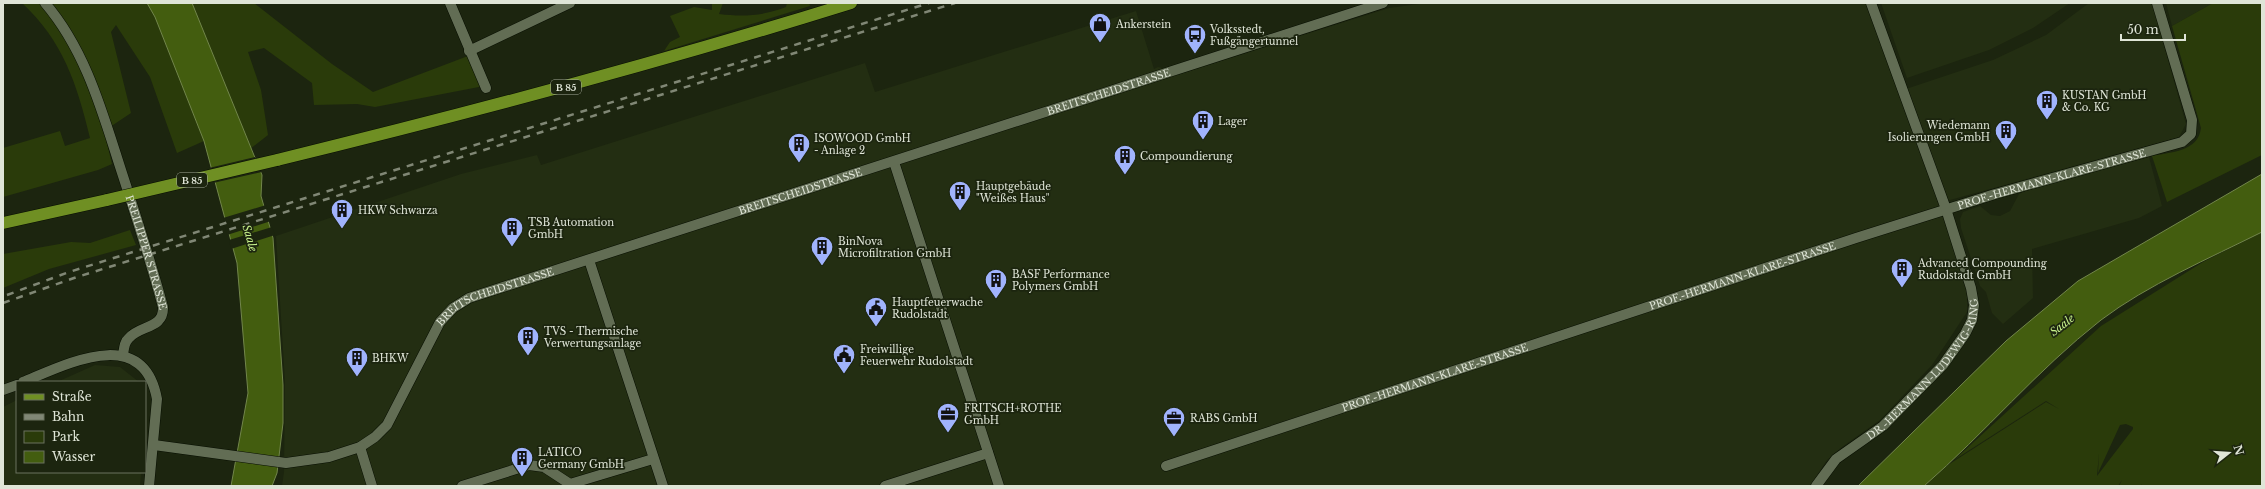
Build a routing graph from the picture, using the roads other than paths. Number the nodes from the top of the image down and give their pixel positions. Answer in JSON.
{"nodes":[{"id":1,"x":45,"y":3,"type":"edge"},
{"id":2,"x":450,"y":3,"type":"edge"},
{"id":3,"x":570,"y":3,"type":"edge"},
{"id":4,"x":852,"y":3,"type":"edge"},
{"id":5,"x":1383,"y":3,"type":"edge"},
{"id":6,"x":1871,"y":3,"type":"edge"},
{"id":7,"x":2158,"y":3,"type":"edge"},
{"id":8,"x":469,"y":51,"type":"junction"},
{"id":9,"x":486,"y":88,"type":"dead end"},
{"id":10,"x":894,"y":162,"type":"junction"},
{"id":11,"x":1946,"y":209,"type":"junction"},
{"id":12,"x":3,"y":223,"type":"edge"},
{"id":13,"x":589,"y":260,"type":"junction"},
{"id":14,"x":122,"y":355,"type":"junction"},
{"id":15,"x":26,"y":381,"type":"edge"},
{"id":16,"x":16,"y":385,"type":"edge"},
{"id":17,"x":3,"y":390,"type":"edge"},
{"id":18,"x":154,"y":445,"type":"junction"},
{"id":19,"x":360,"y":447,"type":"junction"},
{"id":20,"x":988,"y":452,"type":"junction"},
{"id":21,"x":653,"y":459,"type":"junction"},
{"id":22,"x":1166,"y":466,"type":"dead end"},
{"id":23,"x":148,"y":486,"type":"edge"},
{"id":24,"x":372,"y":486,"type":"edge"},
{"id":25,"x":462,"y":486,"type":"edge"},
{"id":26,"x":663,"y":486,"type":"edge"},
{"id":27,"x":885,"y":486,"type":"edge"},
{"id":28,"x":999,"y":486,"type":"edge"},
{"id":29,"x":1816,"y":486,"type":"edge"}],
"edges":[{"from":1,"to":14,"type":"street","name":"PREILIPPER STRASSE"},
{"from":2,"to":8,"type":"street"},
{"from":3,"to":8,"type":"street"},
{"from":4,"to":12,"type":"main road","number":"B 85","bridge":true},
{"from":5,"to":10,"type":"street","name":"BREITSCHEIDSTRASSE"},
{"from":6,"to":11,"type":"street","name":"DR.-HERMANN-LUDEWIG-RING"},
{"from":7,"to":11,"type":"street","name":"PROF.-HERMANN-KLARE-STRASSE"},
{"from":8,"to":9,"type":"street"},
{"from":10,"to":13,"type":"street","name":"BREITSCHEIDSTRASSE"},
{"from":10,"to":20,"type":"street"},
{"from":11,"to":22,"type":"street","name":"PROF.-HERMANN-KLARE-STRASSE"},
{"from":11,"to":29,"type":"street","name":"DR.-HERMANN-LUDEWIG-RING"},
{"from":13,"to":19,"type":"street","name":"BREITSCHEIDSTRASSE"},
{"from":13,"to":21,"type":"street"},
{"from":14,"to":15,"type":"street"},
{"from":14,"to":18,"type":"street"},
{"from":16,"to":17,"type":"street"},
{"from":18,"to":19,"type":"street","name":"BREITSCHEIDSTRASSE"},
{"from":18,"to":23,"type":"street"},
{"from":19,"to":24,"type":"street"},
{"from":20,"to":27,"type":"street"},
{"from":20,"to":28,"type":"street"},
{"from":21,"to":25,"type":"street"},
{"from":21,"to":26,"type":"street"}]}
